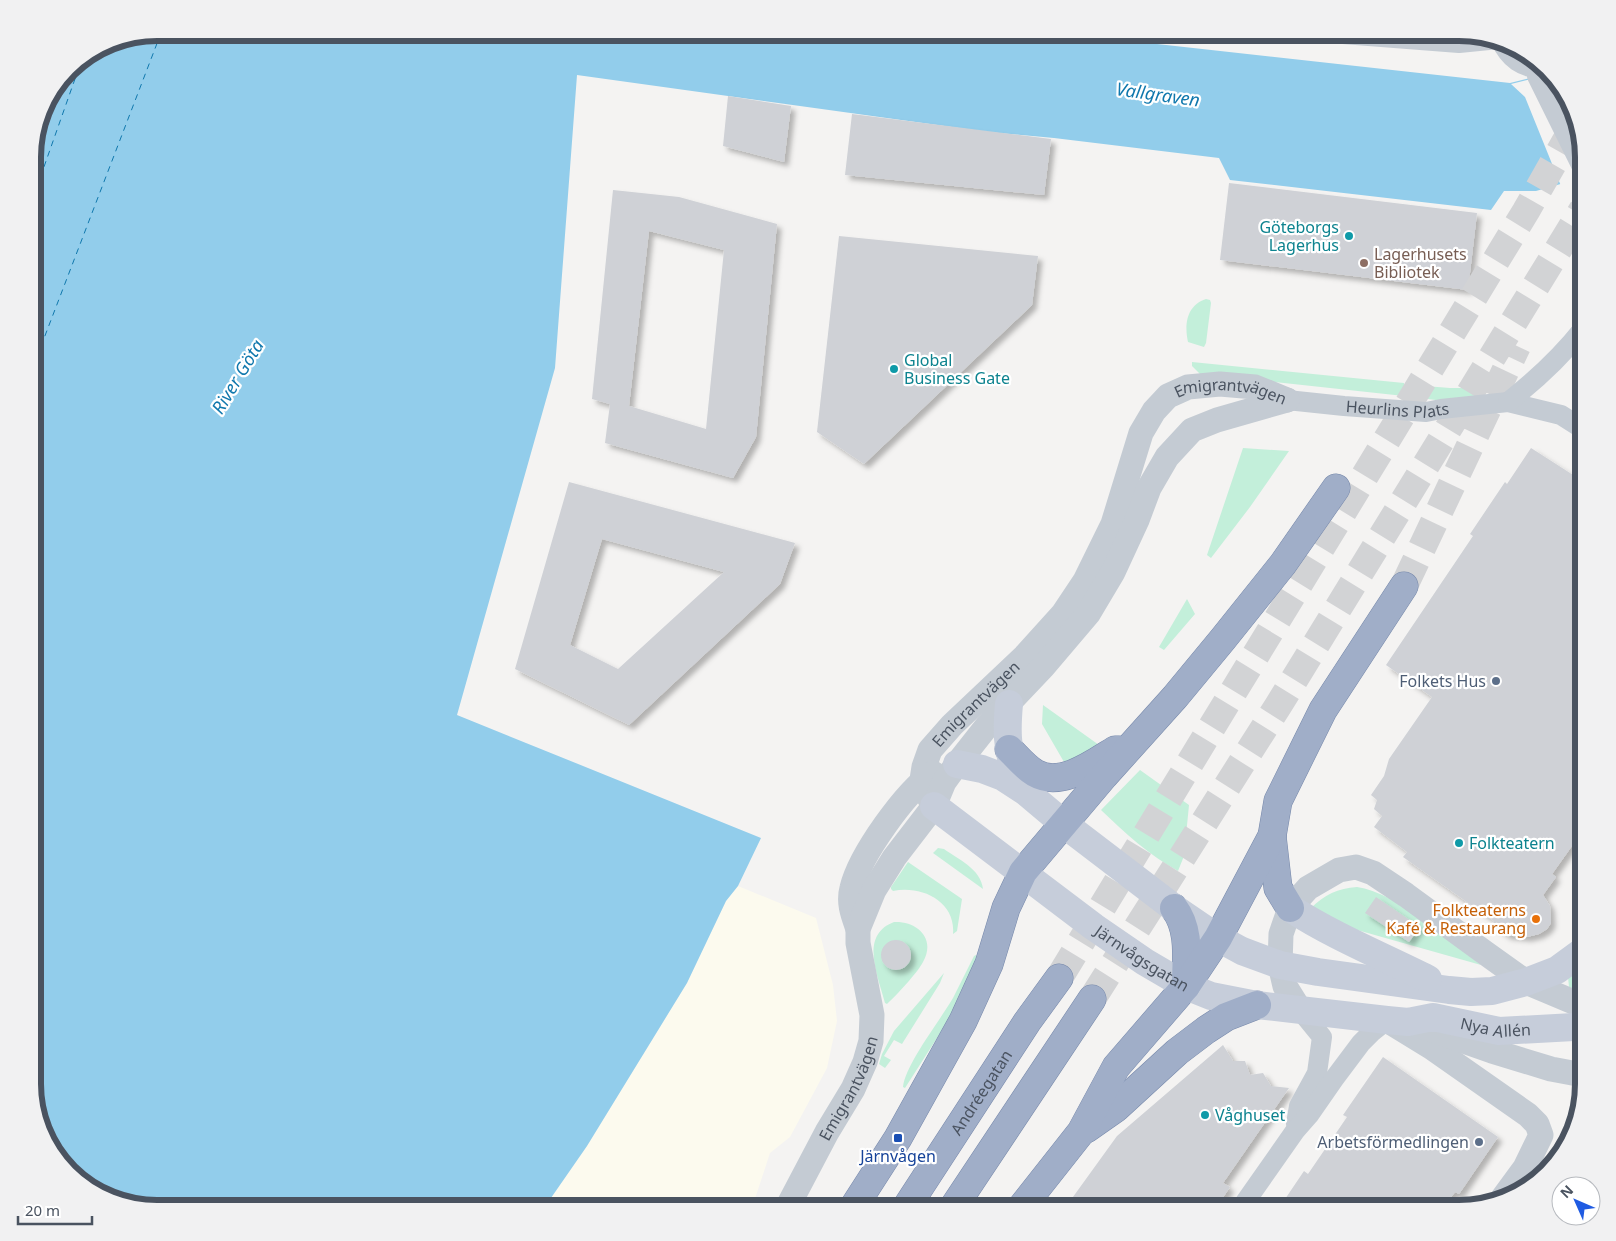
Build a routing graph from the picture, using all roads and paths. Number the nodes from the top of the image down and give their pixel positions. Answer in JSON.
{"nodes":[{"id":1,"x":1436,"y":41,"type":"edge"},
{"id":2,"x":1471,"y":42,"type":"edge"},
{"id":3,"x":1506,"y":51,"type":"edge"},
{"id":4,"x":1535,"y":70,"type":"edge"},
{"id":5,"x":1539,"y":73,"type":"edge"},
{"id":6,"x":1574,"y":149,"type":"edge"},
{"id":7,"x":1575,"y":340,"type":"edge"},
{"id":8,"x":1287,"y":400,"type":"junction"},
{"id":9,"x":1508,"y":402,"type":"junction"},
{"id":10,"x":1575,"y":424,"type":"edge"},
{"id":11,"x":1336,"y":488,"type":"dead end"},
{"id":12,"x":1404,"y":586,"type":"tunnel mouth"},
{"id":13,"x":1009,"y":704,"type":"junction"},
{"id":14,"x":1009,"y":749,"type":"junction"},
{"id":15,"x":1128,"y":749,"type":"junction"},
{"id":16,"x":957,"y":764,"type":"junction"},
{"id":17,"x":1026,"y":792,"type":"junction"},
{"id":18,"x":922,"y":793,"type":"junction"},
{"id":19,"x":1064,"y":824,"type":"junction"},
{"id":20,"x":1272,"y":836,"type":"junction"},
{"id":21,"x":1023,"y":872,"type":"junction"},
{"id":22,"x":1174,"y":908,"type":"junction"},
{"id":23,"x":1290,"y":908,"type":"junction"},
{"id":24,"x":1218,"y":938,"type":"junction"},
{"id":25,"x":1575,"y":957,"type":"edge"},
{"id":26,"x":1280,"y":965,"type":"junction"},
{"id":27,"x":1059,"y":978,"type":"tunnel mouth"},
{"id":28,"x":1526,"y":982,"type":"junction"},
{"id":29,"x":1186,"y":986,"type":"junction"},
{"id":30,"x":1449,"y":990,"type":"junction"},
{"id":31,"x":1092,"y":999,"type":"tunnel mouth"},
{"id":32,"x":1575,"y":1002,"type":"edge"},
{"id":33,"x":1257,"y":1005,"type":"junction"},
{"id":34,"x":1300,"y":1010,"type":"junction"},
{"id":35,"x":1398,"y":1021,"type":"junction"},
{"id":36,"x":1575,"y":1027,"type":"edge"},
{"id":37,"x":1575,"y":1074,"type":"edge"},
{"id":38,"x":1295,"y":1130,"type":"junction"},
{"id":39,"x":1081,"y":1132,"type":"junction"},
{"id":40,"x":1511,"y":1188,"type":"edge"},
{"id":41,"x":791,"y":1200,"type":"edge"},
{"id":42,"x":858,"y":1200,"type":"edge"},
{"id":43,"x":911,"y":1200,"type":"edge"},
{"id":44,"x":958,"y":1200,"type":"edge"},
{"id":45,"x":1027,"y":1200,"type":"edge"},
{"id":46,"x":1247,"y":1200,"type":"edge"}],
"edges":[{"from":1,"to":2,"type":"street"},
{"from":3,"to":4,"type":"street"},
{"from":5,"to":6,"type":"street","bridge":true},
{"from":7,"to":9,"type":"street"},
{"from":8,"to":9,"type":"street","name":"Heurlins Plats"},
{"from":8,"to":13,"type":"street","name":"Emigrantvägen"},
{"from":8,"to":18,"type":"street","name":"Emigrantvägen"},
{"from":9,"to":10,"type":"street"},
{"from":11,"to":15,"type":"highway"},
{"from":12,"to":20,"type":"highway"},
{"from":13,"to":14,"type":"main road"},
{"from":13,"to":16,"type":"street","name":"Emigrantvägen"},
{"from":14,"to":15,"type":"highway"},
{"from":14,"to":17,"type":"main road"},
{"from":15,"to":19,"type":"highway"},
{"from":16,"to":17,"type":"main road"},
{"from":16,"to":18,"type":"street"},
{"from":17,"to":19,"type":"main road"},
{"from":18,"to":21,"type":"main road","name":"Järnvågsgatan"},
{"from":18,"to":41,"type":"street","name":"Emigrantvägen"},
{"from":19,"to":21,"type":"highway"},
{"from":19,"to":22,"type":"main road"},
{"from":20,"to":23,"type":"highway"},
{"from":20,"to":24,"type":"highway"},
{"from":21,"to":29,"type":"main road","name":"Järnvågsgatan"},
{"from":21,"to":42,"type":"highway"},
{"from":22,"to":24,"type":"main road"},
{"from":22,"to":29,"type":"highway"},
{"from":23,"to":26,"type":"street"},
{"from":23,"to":28,"type":"street"},
{"from":23,"to":30,"type":"main road"},
{"from":24,"to":26,"type":"main road"},
{"from":24,"to":29,"type":"highway"},
{"from":25,"to":28,"type":"main road"},
{"from":26,"to":30,"type":"main road"},
{"from":26,"to":34,"type":"street"},
{"from":27,"to":43,"type":"highway","name":"Andréegatan"},
{"from":28,"to":30,"type":"main road"},
{"from":28,"to":32,"type":"street"},
{"from":29,"to":33,"type":"main road","name":"Järnvågsgatan"},
{"from":29,"to":39,"type":"highway"},
{"from":31,"to":44,"type":"highway"},
{"from":33,"to":34,"type":"main road","name":"Järnvågsgatan"},
{"from":33,"to":39,"type":"highway"},
{"from":34,"to":35,"type":"main road","name":"Järnvågsgatan"},
{"from":34,"to":38,"type":"street"},
{"from":35,"to":36,"type":"main road","name":"Nya Allén"},
{"from":35,"to":37,"type":"street","name":"Järnvågsgatan"},
{"from":35,"to":38,"type":"street"},
{"from":35,"to":40,"type":"street","name":"Järnvågsgatan"},
{"from":38,"to":46,"type":"street"},
{"from":39,"to":45,"type":"highway"}]}
